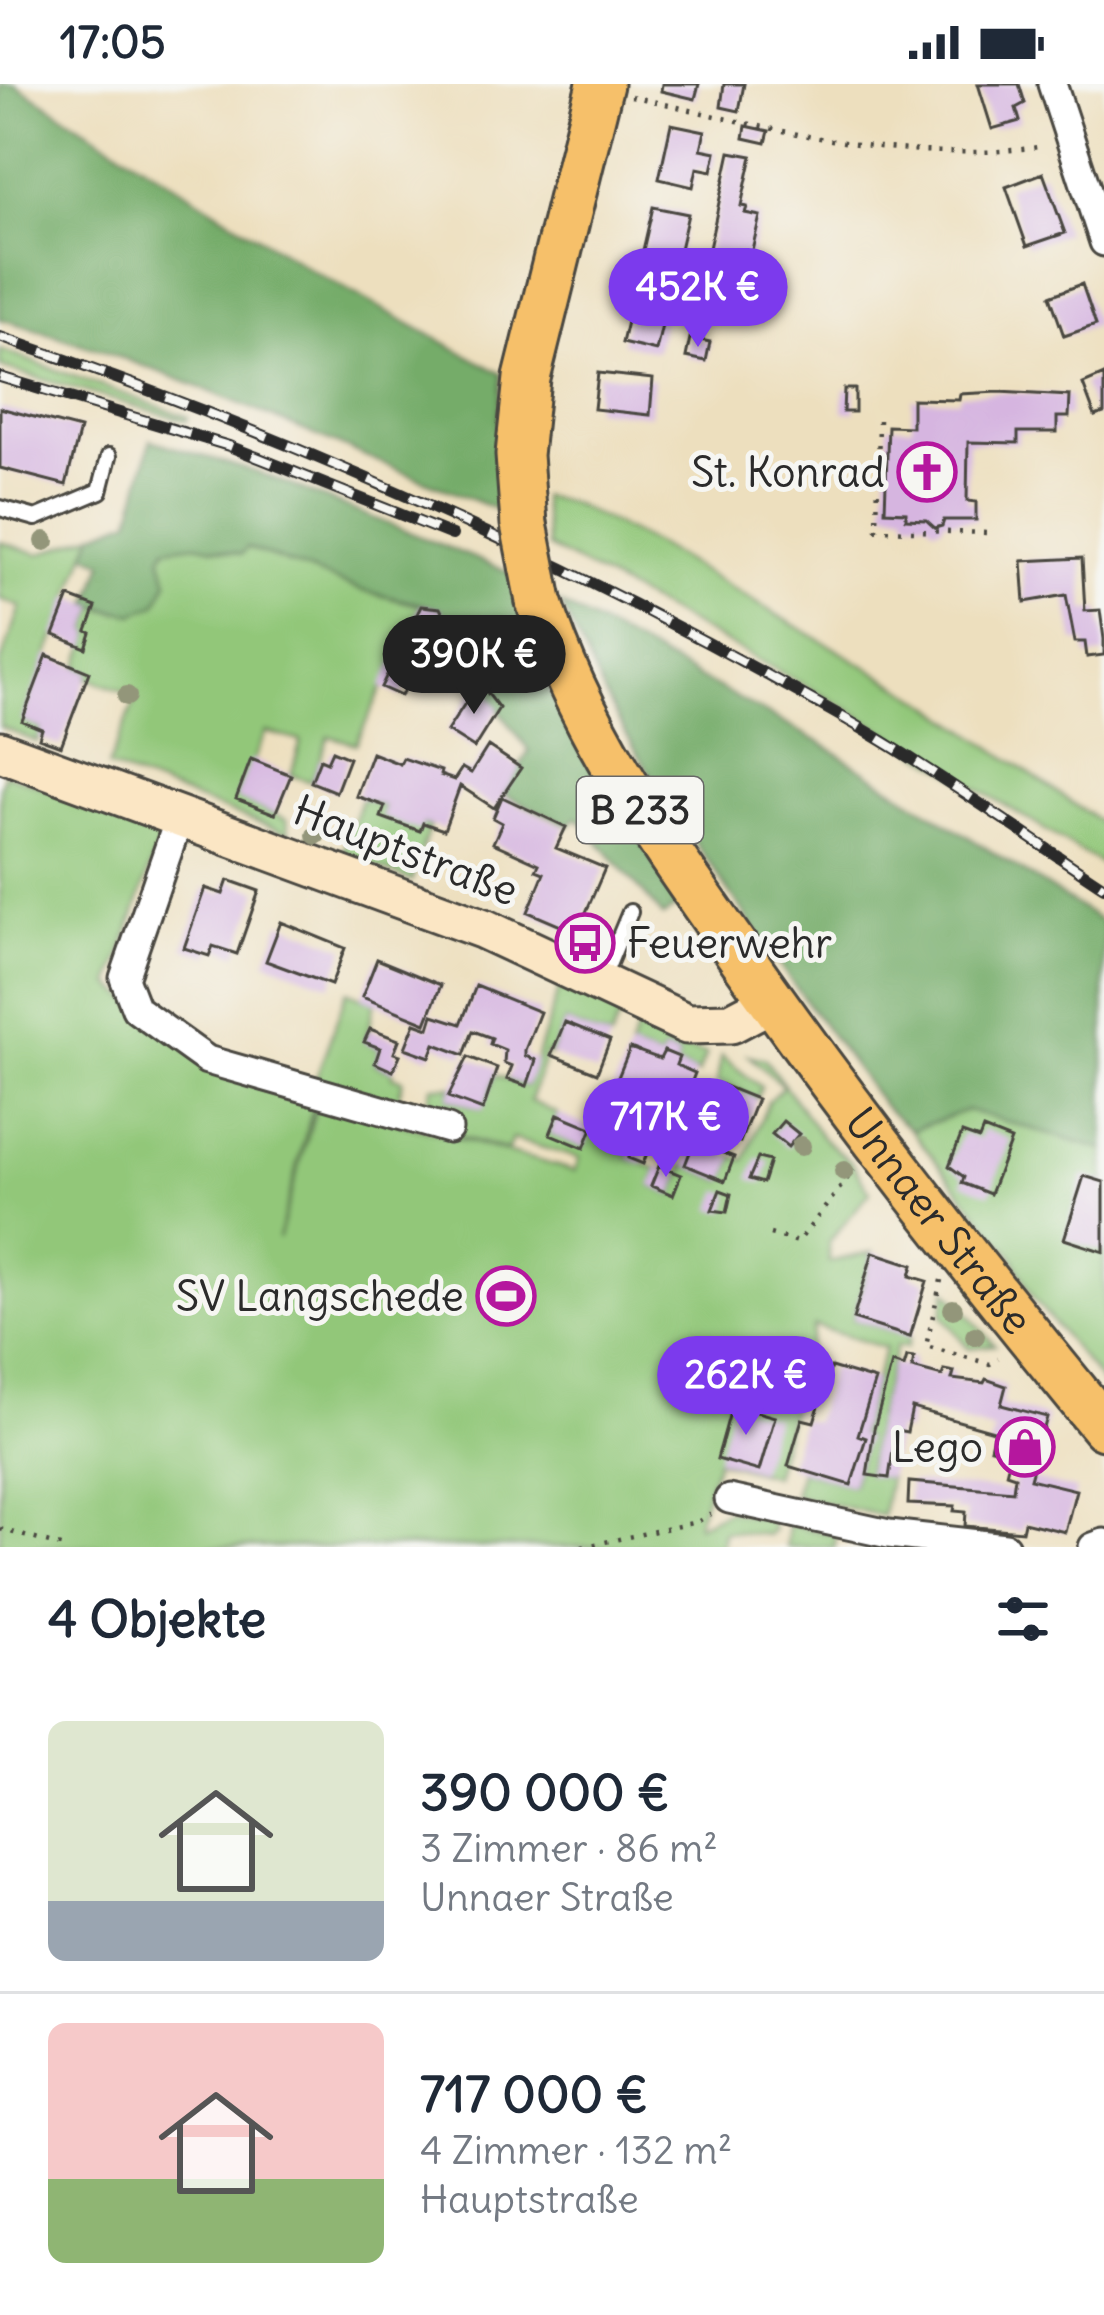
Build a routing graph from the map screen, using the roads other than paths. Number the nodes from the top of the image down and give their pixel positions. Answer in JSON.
{"nodes":[{"id":1,"x":1052,"y":84,"type":"edge"},
{"id":2,"x":599,"y":86,"type":"edge"},
{"id":3,"x":1102,"y":229,"type":"edge"},
{"id":4,"x":109,"y":456,"type":"dead end"},
{"id":5,"x":0,"y":508,"type":"edge"},
{"id":6,"x":0,"y":751,"type":"edge"},
{"id":7,"x":180,"y":816,"type":"junction"},
{"id":8,"x":630,"y":912,"type":"dead end"},
{"id":9,"x":602,"y":982,"type":"junction"},
{"id":10,"x":772,"y":1002,"type":"junction"},
{"id":11,"x":448,"y":1129,"type":"dead end"},
{"id":12,"x":1104,"y":1427,"type":"edge"},
{"id":13,"x":728,"y":1498,"type":"road end"},
{"id":14,"x":1104,"y":1543,"type":"edge"},
{"id":15,"x":1005,"y":1547,"type":"edge"},
{"id":16,"x":1093,"y":1547,"type":"edge"}],
"edges":[{"from":1,"to":3,"type":"street"},
{"from":2,"to":10,"type":"main road","name":"Unnaer Straße","number":"B 233","bridge":true},
{"from":4,"to":5,"type":"lane"},
{"from":6,"to":7,"type":"main road","name":"Hauptstraße"},
{"from":7,"to":9,"type":"main road","name":"Hauptstraße"},
{"from":7,"to":11,"type":"street"},
{"from":8,"to":9,"type":"lane"},
{"from":9,"to":10,"type":"main road","name":"Hauptstraße"},
{"from":10,"to":12,"type":"main road","name":"Unnaer Straße","number":"B 233"},
{"from":13,"to":15,"type":"street"},
{"from":14,"to":16,"type":"street"}]}
